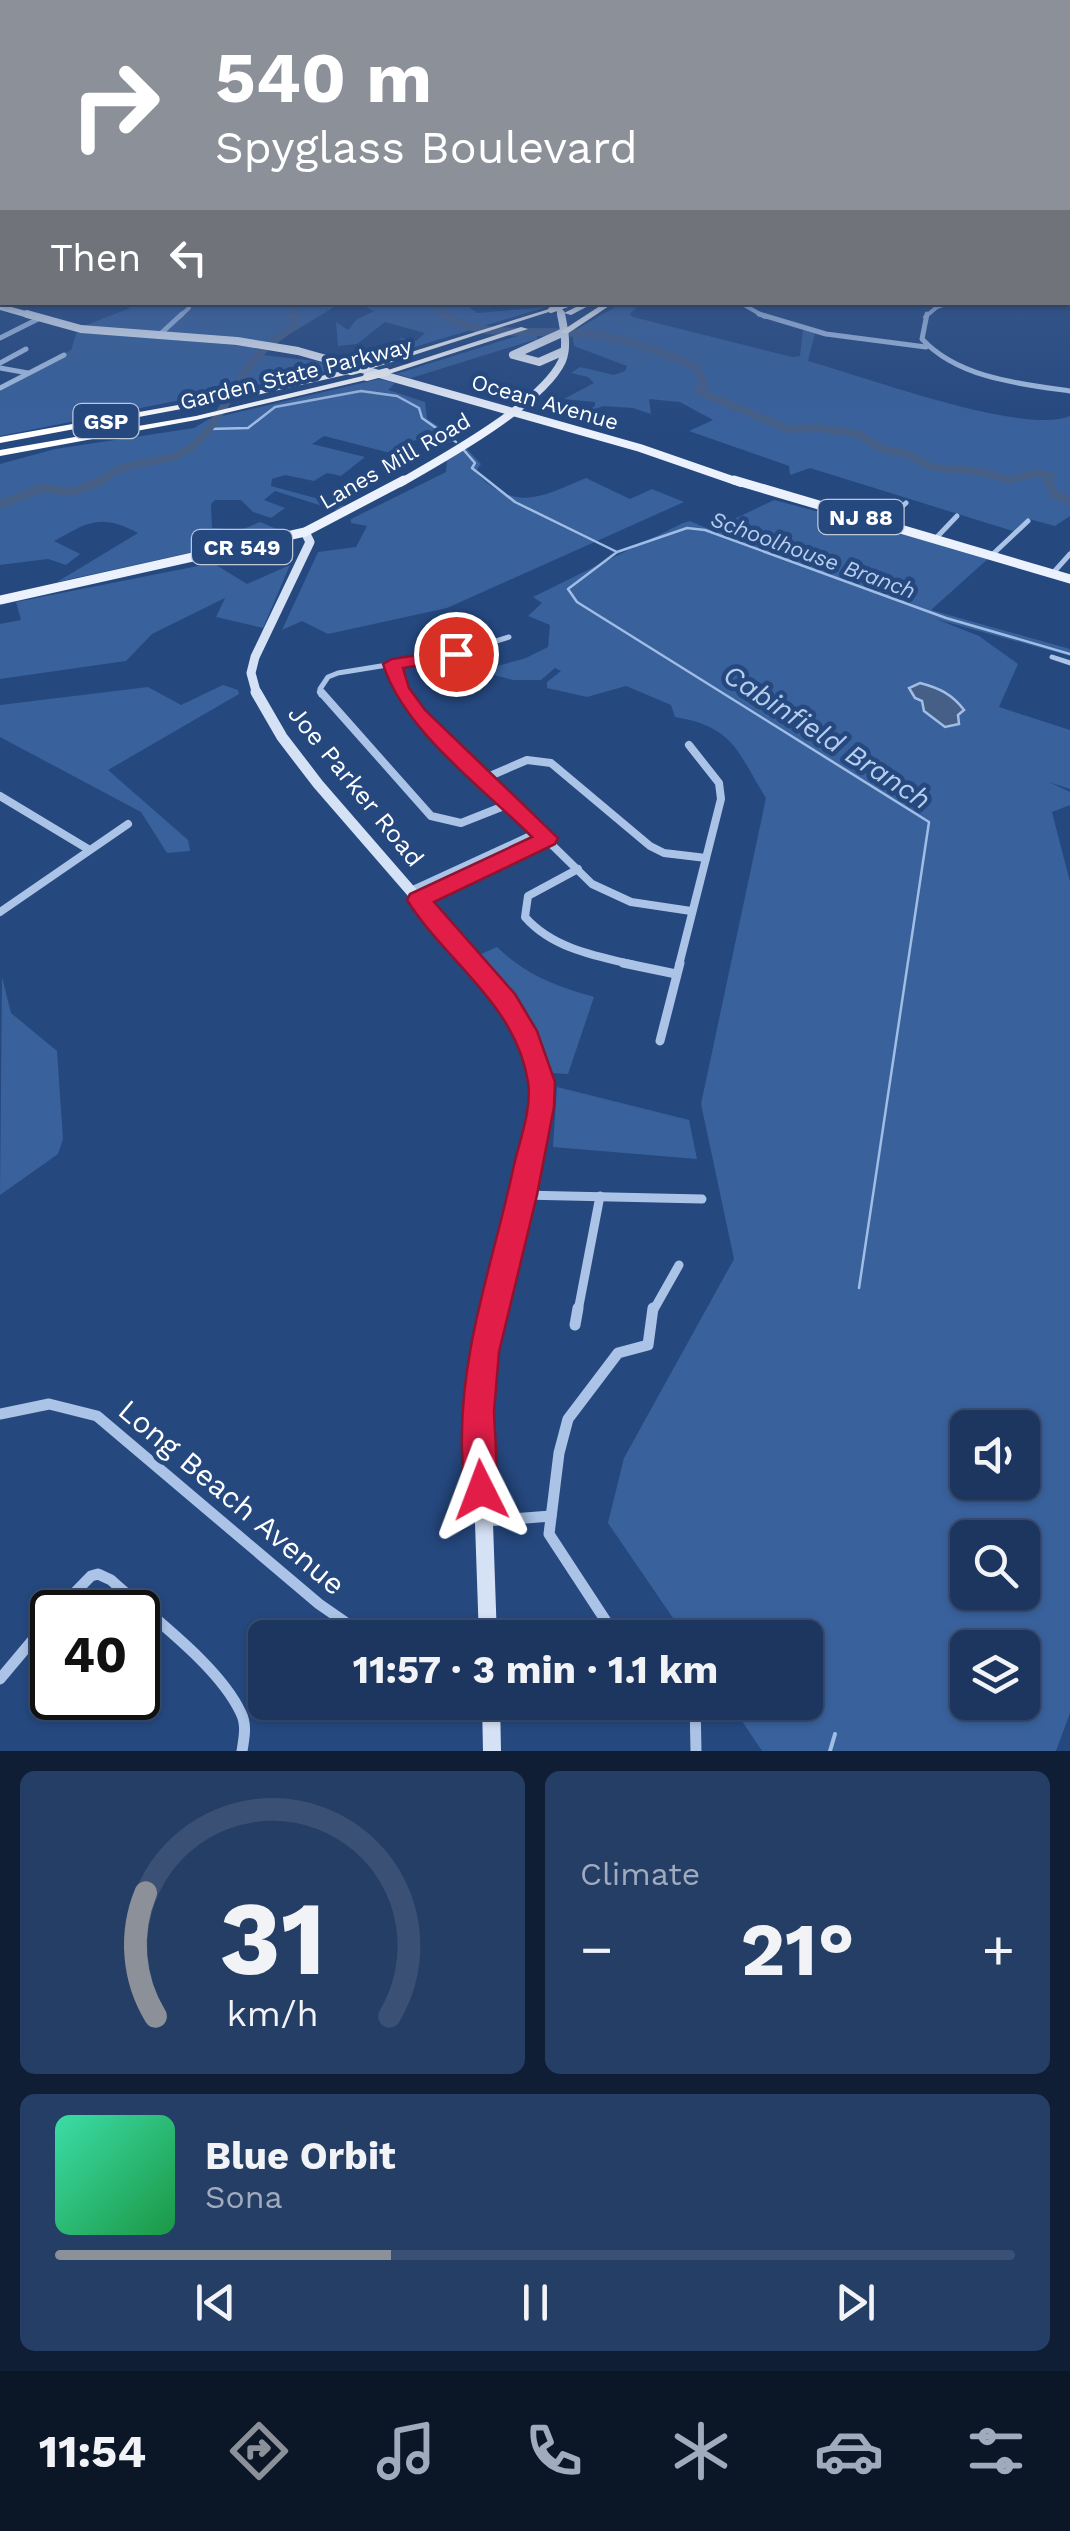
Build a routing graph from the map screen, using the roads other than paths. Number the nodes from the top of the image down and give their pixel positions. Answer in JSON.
{"nodes":[{"id":1,"x":188,"y":305,"type":"edge"},
{"id":2,"x":567,"y":305,"type":"edge"},
{"id":3,"x":607,"y":305,"type":"edge"},
{"id":4,"x":743,"y":305,"type":"edge"},
{"id":5,"x":942,"y":305,"type":"edge"},
{"id":6,"x":0,"y":307,"type":"edge"},
{"id":7,"x":11,"y":311,"type":"junction"},
{"id":8,"x":552,"y":314,"type":"junction"},
{"id":9,"x":0,"y":316,"type":"edge"},
{"id":10,"x":38,"y":319,"type":"junction"},
{"id":11,"x":563,"y":333,"type":"junction"},
{"id":12,"x":158,"y":336,"type":"junction"},
{"id":13,"x":0,"y":338,"type":"edge"},
{"id":14,"x":928,"y":348,"type":"junction"},
{"id":15,"x":26,"y":349,"type":"dead end"},
{"id":16,"x":564,"y":351,"type":"junction"},
{"id":17,"x":64,"y":355,"type":"dead end"},
{"id":18,"x":0,"y":365,"type":"edge"},
{"id":19,"x":367,"y":372,"type":"junction"},
{"id":20,"x":28,"y":373,"type":"junction"},
{"id":21,"x":0,"y":388,"type":"edge"},
{"id":22,"x":1070,"y":392,"type":"edge"},
{"id":23,"x":512,"y":411,"type":"junction"},
{"id":24,"x":0,"y":440,"type":"edge"},
{"id":25,"x":0,"y":452,"type":"edge"},
{"id":26,"x":906,"y":503,"type":"dead end"},
{"id":27,"x":957,"y":516,"type":"dead end"},
{"id":28,"x":884,"y":522,"type":"junction"},
{"id":29,"x":1028,"y":522,"type":"dead end"},
{"id":30,"x":308,"y":537,"type":"junction"},
{"id":31,"x":936,"y":538,"type":"junction"},
{"id":32,"x":994,"y":554,"type":"junction"},
{"id":33,"x":1070,"y":554,"type":"edge"},
{"id":34,"x":1052,"y":572,"type":"junction"},
{"id":35,"x":1070,"y":578,"type":"edge"},
{"id":36,"x":0,"y":600,"type":"edge"},
{"id":37,"x":509,"y":637,"type":"dead end"},
{"id":38,"x":1052,"y":658,"type":"dead end"},
{"id":39,"x":1070,"y":663,"type":"edge"},
{"id":40,"x":392,"y":664,"type":"junction"},
{"id":41,"x":688,"y":744,"type":"dead end"},
{"id":42,"x":483,"y":778,"type":"junction"},
{"id":43,"x":0,"y":796,"type":"edge"},
{"id":44,"x":509,"y":804,"type":"junction"},
{"id":45,"x":128,"y":824,"type":"dead end"},
{"id":46,"x":539,"y":832,"type":"junction"},
{"id":47,"x":547,"y":838,"type":"junction"},
{"id":48,"x":88,"y":850,"type":"junction"},
{"id":49,"x":706,"y":858,"type":"junction"},
{"id":50,"x":578,"y":869,"type":"junction"},
{"id":51,"x":415,"y":895,"type":"junction"},
{"id":52,"x":692,"y":911,"type":"junction"},
{"id":53,"x":0,"y":912,"type":"edge"},
{"id":54,"x":676,"y":974,"type":"junction"},
{"id":55,"x":660,"y":1041,"type":"dead end"},
{"id":56,"x":522,"y":1195,"type":"junction"},
{"id":57,"x":600,"y":1196,"type":"junction"},
{"id":58,"x":702,"y":1198,"type":"dead end"},
{"id":59,"x":679,"y":1265,"type":"dead end"},
{"id":60,"x":575,"y":1325,"type":"dead end"},
{"id":61,"x":0,"y":1414,"type":"edge"},
{"id":62,"x":551,"y":1516,"type":"junction"},
{"id":63,"x":482,"y":1521,"type":"junction"},
{"id":64,"x":78,"y":1590,"type":"edge"},
{"id":65,"x":121,"y":1590,"type":"edge"},
{"id":66,"x":342,"y":1620,"type":"edge"},
{"id":67,"x":487,"y":1620,"type":"edge"},
{"id":68,"x":605,"y":1620,"type":"edge"},
{"id":69,"x":160,"y":1627,"type":"edge"},
{"id":70,"x":30,"y":1643,"type":"edge"},
{"id":71,"x":0,"y":1678,"type":"edge"},
{"id":72,"x":491,"y":1720,"type":"edge"},
{"id":73,"x":695,"y":1720,"type":"edge"},
{"id":74,"x":242,"y":1751,"type":"edge"},
{"id":75,"x":492,"y":1751,"type":"edge"},
{"id":76,"x":696,"y":1751,"type":"edge"}],
"edges":[{"from":1,"to":12,"type":"street"},
{"from":2,"to":8,"type":"highway","name":"Garden State Parkway","number":"GSP"},
{"from":2,"to":11,"type":"main road"},
{"from":3,"to":11,"type":"highway"},
{"from":4,"to":14,"type":"street"},
{"from":5,"to":14,"type":"street"},
{"from":6,"to":7,"type":"main road","name":"Ocean Avenue","number":"NJ 88"},
{"from":7,"to":9,"type":"street"},
{"from":7,"to":10,"type":"main road","name":"Ocean Avenue","number":"NJ 88"},
{"from":8,"to":19,"type":"highway","name":"Garden State Parkway","number":"GSP"},
{"from":8,"to":19,"type":"highway","name":"Garden State Parkway","number":"GSP","bridge":true},
{"from":10,"to":12,"type":"main road","name":"Ocean Avenue","number":"NJ 88"},
{"from":10,"to":13,"type":"street"},
{"from":11,"to":16,"type":"main road"},
{"from":11,"to":16,"type":"main road"},
{"from":12,"to":23,"type":"main road","name":"Ocean Avenue","number":"NJ 88"},
{"from":14,"to":22,"type":"street"},
{"from":15,"to":18,"type":"street"},
{"from":16,"to":23,"type":"main road","number":"CR 549"},
{"from":17,"to":20,"type":"street"},
{"from":18,"to":20,"type":"street"},
{"from":19,"to":24,"type":"highway","name":"Garden State Parkway","number":"GSP","bridge":true},
{"from":19,"to":25,"type":"highway","name":"Garden State Parkway","number":"GSP"},
{"from":20,"to":21,"type":"street"},
{"from":23,"to":28,"type":"main road","name":"Ocean Avenue","number":"NJ 88"},
{"from":23,"to":30,"type":"main road","name":"Lanes Mill Road","number":"CR 549"},
{"from":26,"to":28,"type":"street"},
{"from":27,"to":31,"type":"street"},
{"from":28,"to":31,"type":"main road","name":"Ocean Avenue","number":"NJ 88"},
{"from":29,"to":32,"type":"street"},
{"from":30,"to":36,"type":"main road","name":"Lanes Mill Road","number":"CR 549"},
{"from":30,"to":51,"type":"street","name":"Joe Parker Road"},
{"from":31,"to":32,"type":"main road","name":"Ocean Avenue","number":"NJ 88"},
{"from":32,"to":34,"type":"main road","name":"Ocean Avenue","number":"NJ 88"},
{"from":33,"to":34,"type":"street"},
{"from":34,"to":35,"type":"main road","name":"Ocean Avenue","number":"NJ 88"},
{"from":37,"to":40,"type":"street"},
{"from":38,"to":39,"type":"street"},
{"from":40,"to":42,"type":"street"},
{"from":40,"to":44,"type":"street"},
{"from":41,"to":49,"type":"street"},
{"from":42,"to":44,"type":"street"},
{"from":42,"to":49,"type":"street"},
{"from":43,"to":48,"type":"street"},
{"from":44,"to":46,"type":"street"},
{"from":45,"to":48,"type":"street"},
{"from":46,"to":47,"type":"street"},
{"from":46,"to":51,"type":"street"},
{"from":47,"to":50,"type":"street"},
{"from":47,"to":51,"type":"street"},
{"from":48,"to":53,"type":"street"},
{"from":49,"to":52,"type":"street"},
{"from":50,"to":52,"type":"street"},
{"from":50,"to":54,"type":"street"},
{"from":51,"to":56,"type":"street","name":"Joe Parker Road"},
{"from":52,"to":54,"type":"street"},
{"from":54,"to":55,"type":"street"},
{"from":56,"to":57,"type":"street"},
{"from":56,"to":63,"type":"street","name":"Joe Parker Road"},
{"from":57,"to":58,"type":"street"},
{"from":57,"to":60,"type":"street"},
{"from":59,"to":62,"type":"street"},
{"from":61,"to":66,"type":"street","name":"Long Beach Avenue"},
{"from":62,"to":63,"type":"street"},
{"from":62,"to":68,"type":"street"},
{"from":63,"to":67,"type":"street","name":"Joe Parker Road"},
{"from":64,"to":65,"type":"street"},
{"from":69,"to":74,"type":"street"},
{"from":70,"to":71,"type":"street"},
{"from":72,"to":75,"type":"street"},
{"from":73,"to":76,"type":"street"}]}
